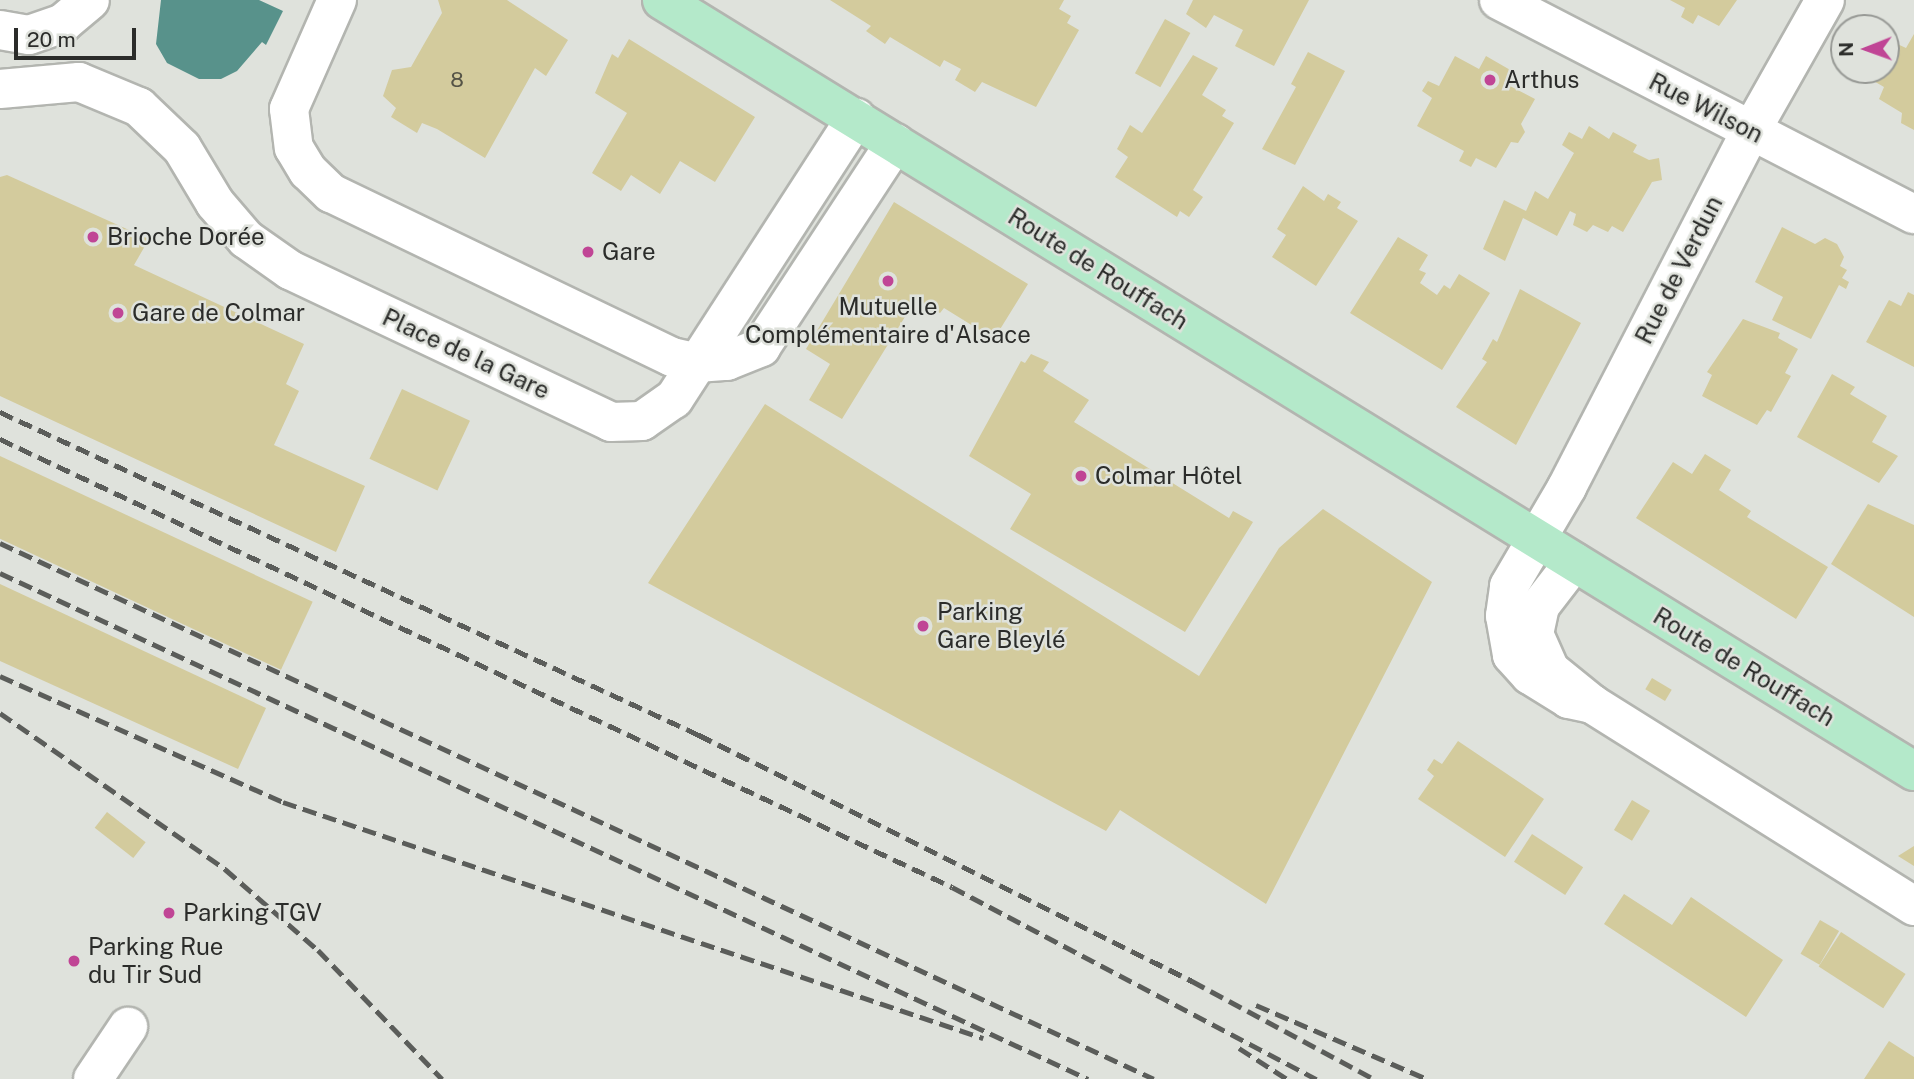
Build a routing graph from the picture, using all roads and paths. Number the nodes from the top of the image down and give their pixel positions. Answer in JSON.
{"nodes":[{"id":1,"x":90,"y":0,"type":"edge"},
{"id":2,"x":337,"y":0,"type":"edge"},
{"id":3,"x":662,"y":0,"type":"edge"},
{"id":4,"x":1499,"y":0,"type":"edge"},
{"id":5,"x":1825,"y":0,"type":"edge"},
{"id":6,"x":0,"y":30,"type":"edge"},
{"id":7,"x":0,"y":89,"type":"edge"},
{"id":8,"x":856,"y":118,"type":"junction"},
{"id":9,"x":1751,"y":131,"type":"junction"},
{"id":10,"x":895,"y":143,"type":"junction"},
{"id":11,"x":1914,"y":214,"type":"edge"},
{"id":12,"x":697,"y":363,"type":"junction"},
{"id":13,"x":1534,"y":539,"type":"junction"},
{"id":14,"x":1574,"y":562,"type":"junction"},
{"id":15,"x":1521,"y":636,"type":"junction"},
{"id":16,"x":1914,"y":771,"type":"edge"},
{"id":17,"x":1914,"y":906,"type":"edge"},
{"id":18,"x":128,"y":1027,"type":"dead end"},
{"id":19,"x":93,"y":1079,"type":"edge"}],
"edges":[{"from":1,"to":6,"type":"street"},
{"from":2,"to":12,"type":"street"},
{"from":3,"to":8,"type":"main road","name":"Route de Rouffach"},
{"from":4,"to":9,"type":"street","name":"Rue Wilson"},
{"from":5,"to":9,"type":"street","name":"Rue de Verdun"},
{"from":7,"to":12,"type":"street","name":"Place de la Gare"},
{"from":8,"to":10,"type":"main road","name":"Route de Rouffach"},
{"from":8,"to":12,"type":"street","name":"Place de la Gare"},
{"from":9,"to":11,"type":"street","name":"Rue Wilson"},
{"from":9,"to":13,"type":"street","name":"Rue de Verdun"},
{"from":10,"to":12,"type":"street"},
{"from":10,"to":13,"type":"main road","name":"Route de Rouffach"},
{"from":13,"to":14,"type":"main road","name":"Route de Rouffach"},
{"from":13,"to":15,"type":"street"},
{"from":14,"to":15,"type":"street"},
{"from":14,"to":16,"type":"main road","name":"Route de Rouffach"},
{"from":15,"to":17,"type":"street"},
{"from":18,"to":19,"type":"street"}]}
